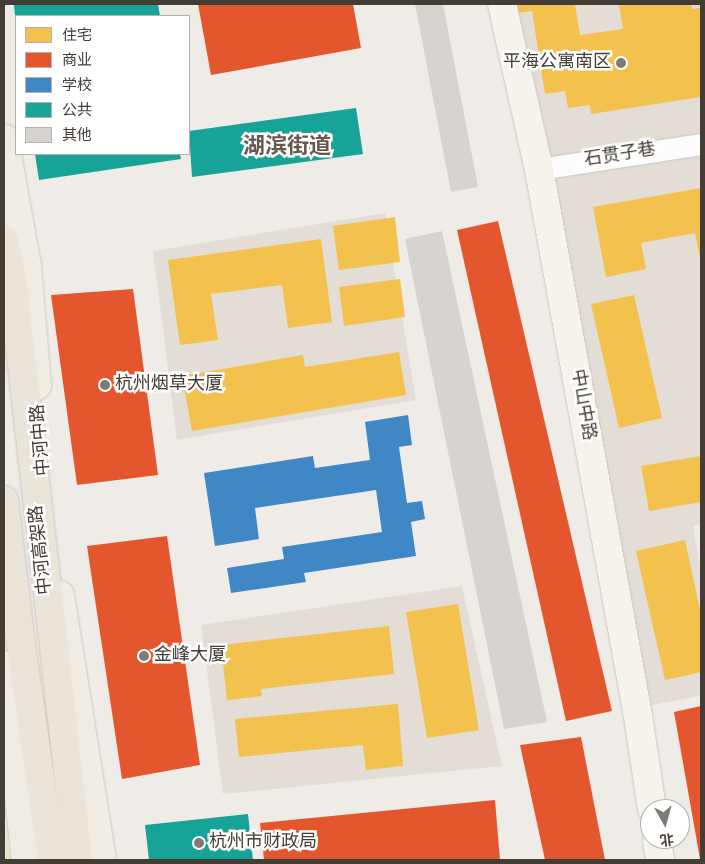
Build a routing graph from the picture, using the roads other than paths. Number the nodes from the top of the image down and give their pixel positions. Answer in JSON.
{"nodes":[{"id":1,"x":502,"y":4,"type":"edge"},
{"id":2,"x":4,"y":138,"type":"edge"},
{"id":3,"x":701,"y":144,"type":"edge"},
{"id":4,"x":540,"y":169,"type":"junction"},
{"id":5,"x":4,"y":240,"type":"edge"},
{"id":6,"x":4,"y":500,"type":"edge"},
{"id":7,"x":4,"y":665,"type":"edge"},
{"id":8,"x":650,"y":799,"type":"edge"},
{"id":9,"x":26,"y":860,"type":"edge"},
{"id":10,"x":52,"y":860,"type":"edge"},
{"id":11,"x":78,"y":860,"type":"edge"},
{"id":12,"x":102,"y":860,"type":"edge"}],
"edges":[{"from":1,"to":4,"type":"main road","name":"中山中路"},
{"from":2,"to":12,"type":"main road","name":"中河中路"},
{"from":3,"to":4,"type":"street","name":"石贯子巷"},
{"from":4,"to":8,"type":"main road","name":"中山中路"},
{"from":5,"to":11,"type":"highway","name":"中河高架路"},
{"from":6,"to":10,"type":"highway","name":"中河高架路"},
{"from":7,"to":9,"type":"main road"}]}
